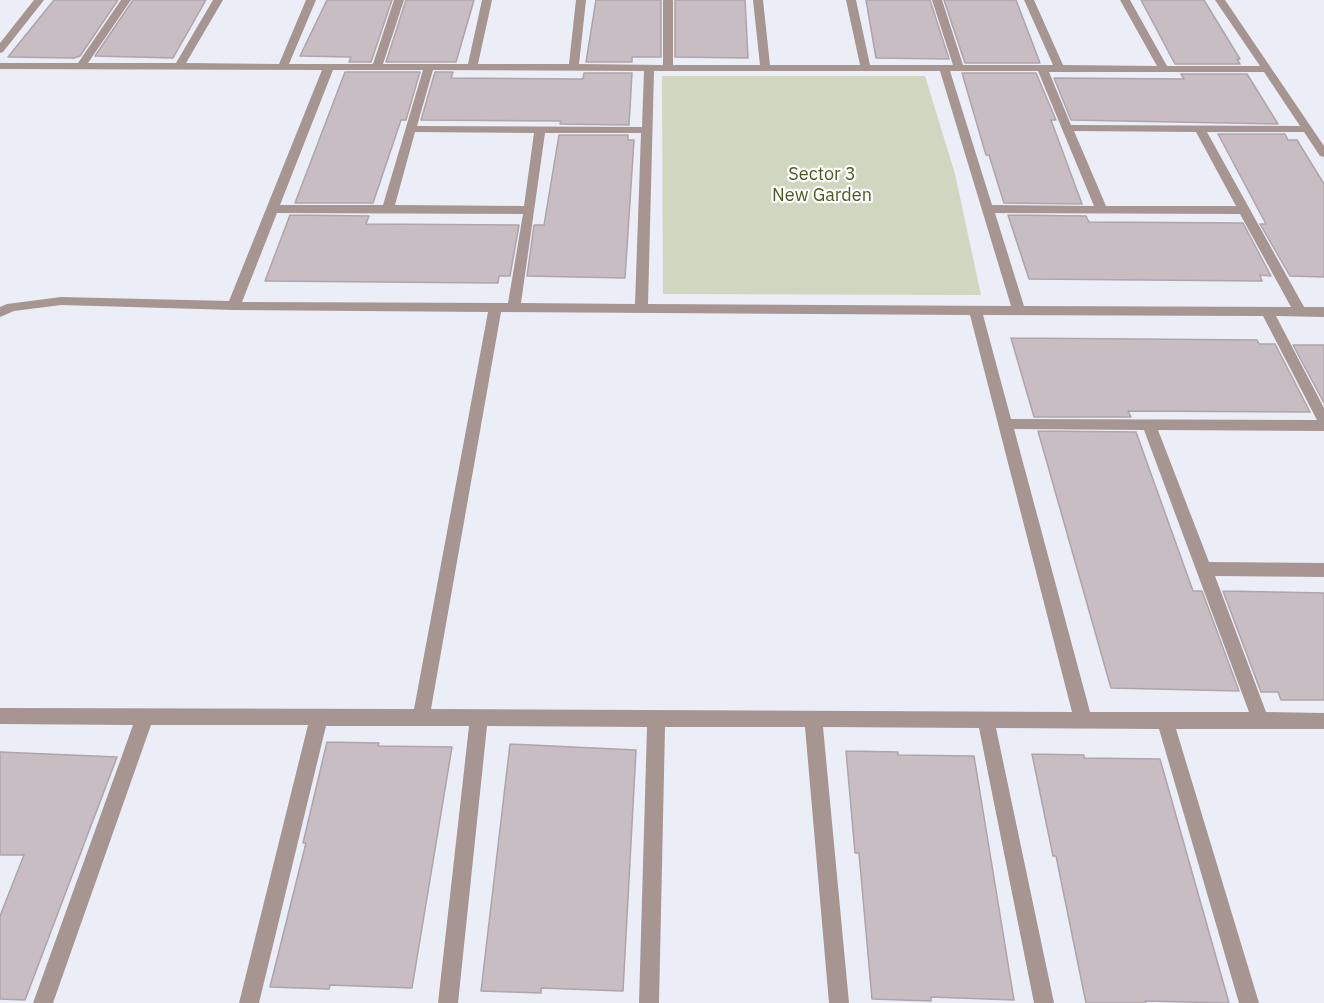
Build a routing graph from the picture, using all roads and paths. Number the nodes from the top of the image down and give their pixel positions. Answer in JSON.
{"nodes":[{"id":1,"x":39,"y":0,"type":"edge"},
{"id":2,"x":126,"y":0,"type":"edge"},
{"id":3,"x":218,"y":0,"type":"edge"},
{"id":4,"x":312,"y":0,"type":"edge"},
{"id":5,"x":399,"y":0,"type":"edge"},
{"id":6,"x":487,"y":0,"type":"edge"},
{"id":7,"x":581,"y":0,"type":"edge"},
{"id":8,"x":668,"y":0,"type":"edge"},
{"id":9,"x":758,"y":0,"type":"edge"},
{"id":10,"x":851,"y":0,"type":"edge"},
{"id":11,"x":937,"y":0,"type":"edge"},
{"id":12,"x":1029,"y":0,"type":"edge"},
{"id":13,"x":1125,"y":0,"type":"edge"},
{"id":14,"x":1220,"y":0,"type":"edge"},
{"id":15,"x":0,"y":50,"type":"edge"},
{"id":16,"x":0,"y":66,"type":"edge"},
{"id":17,"x":81,"y":66,"type":"junction"},
{"id":18,"x":180,"y":66,"type":"junction"},
{"id":19,"x":282,"y":66,"type":"junction"},
{"id":20,"x":329,"y":66,"type":"junction"},
{"id":21,"x":377,"y":66,"type":"junction"},
{"id":22,"x":429,"y":67,"type":"junction"},
{"id":23,"x":472,"y":67,"type":"junction"},
{"id":24,"x":574,"y":67,"type":"junction"},
{"id":25,"x":649,"y":67,"type":"junction"},
{"id":26,"x":668,"y":67,"type":"junction"},
{"id":27,"x":765,"y":68,"type":"junction"},
{"id":28,"x":866,"y":68,"type":"junction"},
{"id":29,"x":944,"y":68,"type":"junction"},
{"id":30,"x":959,"y":68,"type":"junction"},
{"id":31,"x":1042,"y":68,"type":"junction"},
{"id":32,"x":1059,"y":68,"type":"junction"},
{"id":33,"x":1164,"y":69,"type":"junction"},
{"id":34,"x":1267,"y":69,"type":"junction"},
{"id":35,"x":1068,"y":128,"type":"junction"},
{"id":36,"x":411,"y":129,"type":"junction"},
{"id":37,"x":540,"y":129,"type":"junction"},
{"id":38,"x":1200,"y":129,"type":"junction"},
{"id":39,"x":1307,"y":129,"type":"junction"},
{"id":40,"x":647,"y":130,"type":"junction"},
{"id":41,"x":1324,"y":154,"type":"edge"},
{"id":42,"x":273,"y":209,"type":"junction"},
{"id":43,"x":388,"y":209,"type":"junction"},
{"id":44,"x":988,"y":209,"type":"junction"},
{"id":45,"x":529,"y":210,"type":"junction"},
{"id":46,"x":1102,"y":210,"type":"junction"},
{"id":47,"x":1244,"y":210,"type":"junction"},
{"id":48,"x":234,"y":306,"type":"junction"},
{"id":49,"x":495,"y":307,"type":"junction"},
{"id":50,"x":514,"y":307,"type":"junction"},
{"id":51,"x":641,"y":308,"type":"junction"},
{"id":52,"x":975,"y":310,"type":"junction"},
{"id":53,"x":1019,"y":310,"type":"junction"},
{"id":54,"x":1267,"y":311,"type":"junction"},
{"id":55,"x":0,"y":312,"type":"edge"},
{"id":56,"x":1300,"y":312,"type":"junction"},
{"id":57,"x":1324,"y":312,"type":"edge"},
{"id":58,"x":1324,"y":423,"type":"edge"},
{"id":59,"x":1005,"y":424,"type":"junction"},
{"id":60,"x":1149,"y":424,"type":"junction"},
{"id":61,"x":1204,"y":569,"type":"junction"},
{"id":62,"x":1324,"y":570,"type":"edge"},
{"id":63,"x":0,"y":717,"type":"edge"},
{"id":64,"x":145,"y":717,"type":"junction"},
{"id":65,"x":319,"y":717,"type":"junction"},
{"id":66,"x":421,"y":717,"type":"junction"},
{"id":67,"x":479,"y":718,"type":"junction"},
{"id":68,"x":656,"y":718,"type":"junction"},
{"id":69,"x":813,"y":719,"type":"junction"},
{"id":70,"x":986,"y":720,"type":"junction"},
{"id":71,"x":1083,"y":720,"type":"junction"},
{"id":72,"x":1165,"y":720,"type":"junction"},
{"id":73,"x":1261,"y":721,"type":"junction"},
{"id":74,"x":1324,"y":721,"type":"edge"},
{"id":75,"x":43,"y":1003,"type":"edge"},
{"id":76,"x":249,"y":1003,"type":"edge"},
{"id":77,"x":448,"y":1003,"type":"edge"},
{"id":78,"x":649,"y":1003,"type":"edge"},
{"id":79,"x":839,"y":1003,"type":"edge"},
{"id":80,"x":1044,"y":1003,"type":"edge"},
{"id":81,"x":1249,"y":1003,"type":"edge"}],
"edges":[{"from":1,"to":15,"type":"street"},
{"from":2,"to":17,"type":"street"},
{"from":3,"to":18,"type":"street"},
{"from":4,"to":19,"type":"street"},
{"from":5,"to":21,"type":"street"},
{"from":6,"to":23,"type":"street"},
{"from":7,"to":24,"type":"street"},
{"from":8,"to":26,"type":"street"},
{"from":9,"to":27,"type":"street"},
{"from":10,"to":28,"type":"street"},
{"from":11,"to":30,"type":"street"},
{"from":12,"to":32,"type":"street"},
{"from":13,"to":33,"type":"street"},
{"from":14,"to":34,"type":"street"},
{"from":16,"to":17,"type":"street"},
{"from":17,"to":18,"type":"street"},
{"from":18,"to":19,"type":"street"},
{"from":19,"to":20,"type":"street"},
{"from":20,"to":21,"type":"street"},
{"from":20,"to":42,"type":"street"},
{"from":21,"to":22,"type":"street"},
{"from":22,"to":23,"type":"street"},
{"from":22,"to":36,"type":"street"},
{"from":23,"to":24,"type":"street"},
{"from":24,"to":25,"type":"street"},
{"from":25,"to":26,"type":"street"},
{"from":25,"to":40,"type":"street"},
{"from":26,"to":27,"type":"street"},
{"from":27,"to":28,"type":"street"},
{"from":28,"to":29,"type":"street"},
{"from":29,"to":30,"type":"street"},
{"from":29,"to":44,"type":"street"},
{"from":30,"to":31,"type":"street"},
{"from":31,"to":32,"type":"street"},
{"from":31,"to":35,"type":"street"},
{"from":32,"to":33,"type":"street"},
{"from":33,"to":34,"type":"street"},
{"from":34,"to":39,"type":"street"},
{"from":35,"to":38,"type":"street"},
{"from":35,"to":46,"type":"street"},
{"from":36,"to":37,"type":"street"},
{"from":36,"to":43,"type":"street"},
{"from":37,"to":40,"type":"street"},
{"from":37,"to":45,"type":"street"},
{"from":38,"to":39,"type":"street"},
{"from":38,"to":47,"type":"street"},
{"from":39,"to":41,"type":"street"},
{"from":40,"to":51,"type":"street"},
{"from":42,"to":43,"type":"street"},
{"from":42,"to":48,"type":"street"},
{"from":43,"to":45,"type":"street"},
{"from":44,"to":46,"type":"street"},
{"from":44,"to":53,"type":"street"},
{"from":45,"to":50,"type":"street"},
{"from":46,"to":47,"type":"street"},
{"from":47,"to":56,"type":"street"},
{"from":48,"to":49,"type":"street"},
{"from":48,"to":55,"type":"street"},
{"from":49,"to":50,"type":"street"},
{"from":49,"to":66,"type":"street"},
{"from":50,"to":51,"type":"street"},
{"from":51,"to":52,"type":"street"},
{"from":52,"to":53,"type":"street"},
{"from":52,"to":59,"type":"street"},
{"from":53,"to":54,"type":"street"},
{"from":54,"to":56,"type":"street"},
{"from":54,"to":58,"type":"street"},
{"from":56,"to":57,"type":"street"},
{"from":58,"to":60,"type":"street"},
{"from":59,"to":60,"type":"street"},
{"from":59,"to":71,"type":"street"},
{"from":60,"to":61,"type":"street"},
{"from":61,"to":62,"type":"street"},
{"from":61,"to":73,"type":"street"},
{"from":63,"to":64,"type":"street"},
{"from":64,"to":65,"type":"street"},
{"from":64,"to":75,"type":"street"},
{"from":65,"to":66,"type":"street"},
{"from":65,"to":76,"type":"street"},
{"from":66,"to":67,"type":"street"},
{"from":67,"to":68,"type":"street"},
{"from":67,"to":77,"type":"street"},
{"from":68,"to":69,"type":"street"},
{"from":68,"to":78,"type":"street"},
{"from":69,"to":70,"type":"street"},
{"from":69,"to":79,"type":"street"},
{"from":70,"to":71,"type":"street"},
{"from":70,"to":80,"type":"street"},
{"from":71,"to":72,"type":"street"},
{"from":72,"to":73,"type":"street"},
{"from":72,"to":81,"type":"street"},
{"from":73,"to":74,"type":"street"}]}
